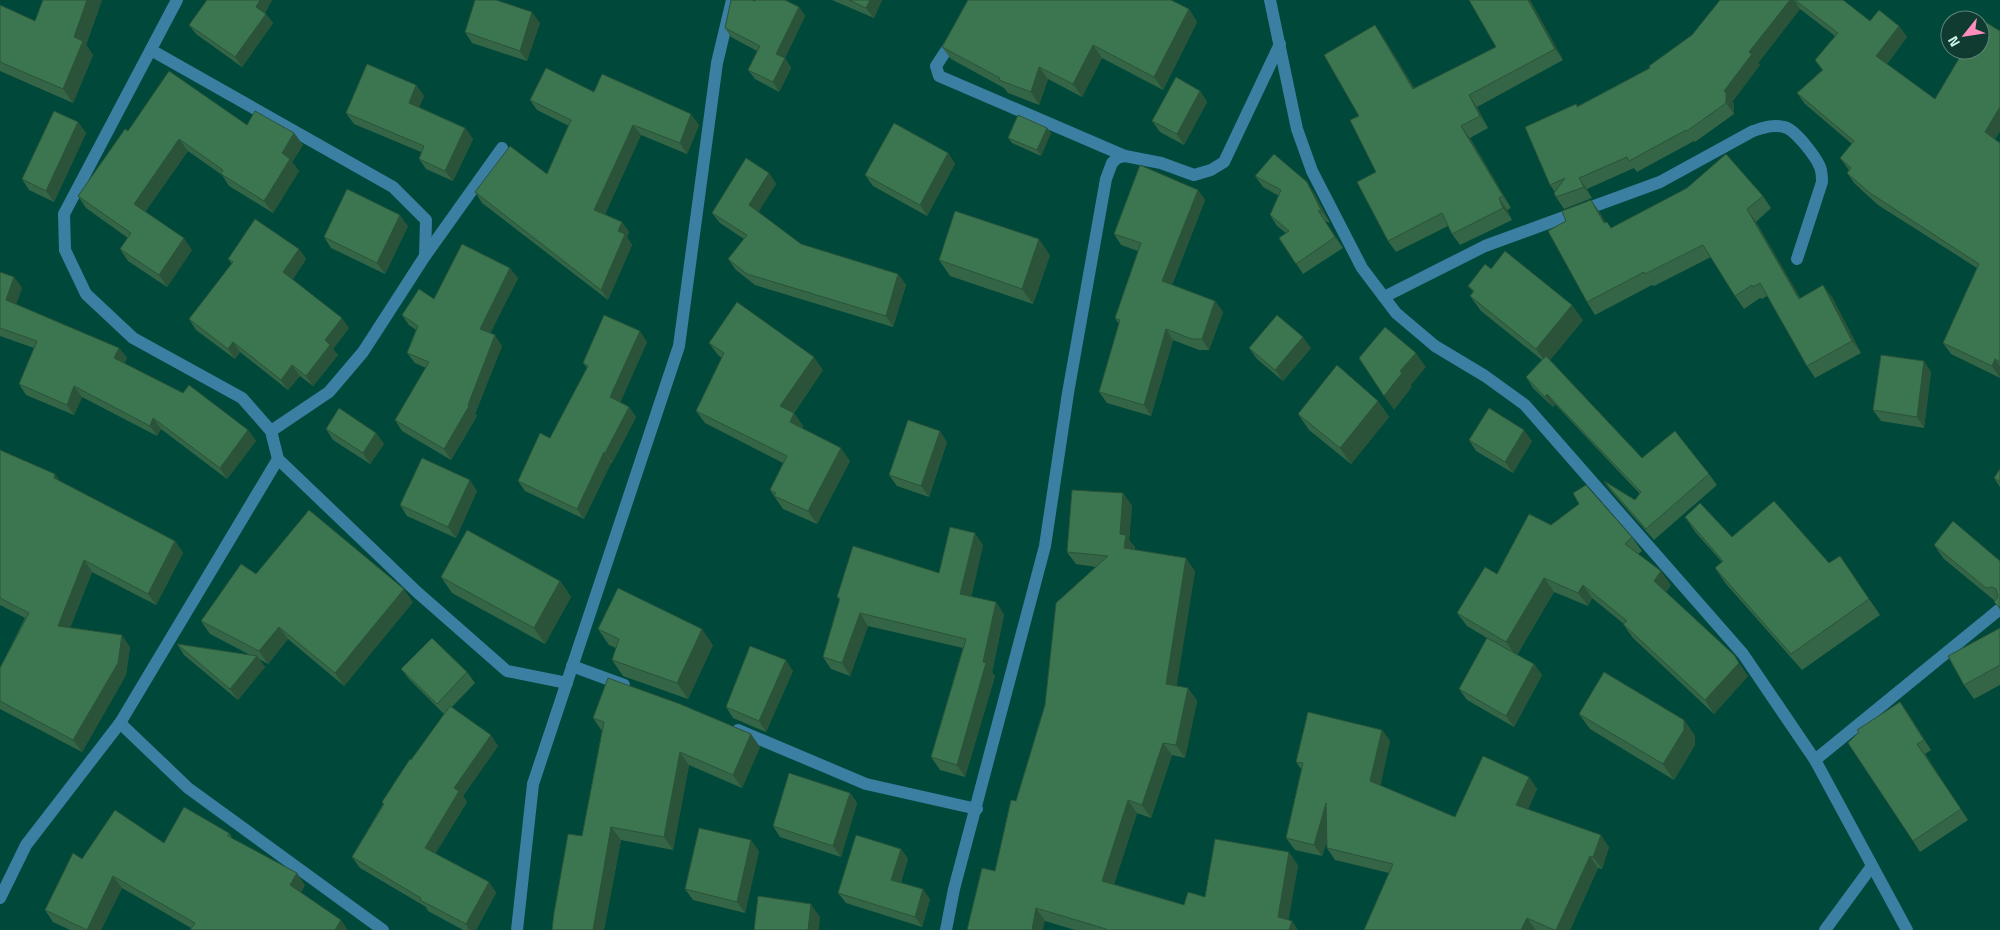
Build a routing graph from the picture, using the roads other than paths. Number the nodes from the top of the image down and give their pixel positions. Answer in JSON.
{"nodes":[{"id":1,"x":177,"y":0,"type":"edge"},
{"id":2,"x":732,"y":0,"type":"edge"},
{"id":3,"x":1270,"y":0,"type":"edge"},
{"id":4,"x":962,"y":24,"type":"edge"},
{"id":5,"x":1280,"y":44,"type":"junction"},
{"id":6,"x":151,"y":50,"type":"junction"},
{"id":7,"x":502,"y":148,"type":"dead end"},
{"id":8,"x":1125,"y":156,"type":"junction"},
{"id":9,"x":425,"y":256,"type":"junction"},
{"id":10,"x":1797,"y":259,"type":"dead end"},
{"id":11,"x":1384,"y":297,"type":"junction"},
{"id":12,"x":270,"y":432,"type":"junction"},
{"id":13,"x":278,"y":459,"type":"junction"},
{"id":14,"x":2000,"y":608,"type":"edge"},
{"id":15,"x":572,"y":666,"type":"junction"},
{"id":16,"x":566,"y":683,"type":"junction"},
{"id":17,"x":637,"y":689,"type":"edge"},
{"id":18,"x":120,"y":723,"type":"junction"},
{"id":19,"x":725,"y":724,"type":"edge"},
{"id":20,"x":1815,"y":760,"type":"junction"},
{"id":21,"x":977,"y":809,"type":"junction"},
{"id":22,"x":1872,"y":866,"type":"junction"},
{"id":23,"x":0,"y":898,"type":"edge"},
{"id":24,"x":383,"y":930,"type":"edge"},
{"id":25,"x":517,"y":930,"type":"edge"},
{"id":26,"x":946,"y":930,"type":"edge"},
{"id":27,"x":1825,"y":930,"type":"edge"},
{"id":28,"x":1906,"y":930,"type":"edge"}],
"edges":[{"from":1,"to":6,"type":"street"},
{"from":2,"to":15,"type":"street"},
{"from":3,"to":5,"type":"street"},
{"from":4,"to":8,"type":"street"},
{"from":5,"to":8,"type":"street"},
{"from":5,"to":11,"type":"street"},
{"from":6,"to":9,"type":"street"},
{"from":6,"to":12,"type":"street"},
{"from":7,"to":9,"type":"street"},
{"from":8,"to":21,"type":"street"},
{"from":9,"to":12,"type":"street"},
{"from":10,"to":11,"type":"street"},
{"from":11,"to":20,"type":"street"},
{"from":12,"to":13,"type":"street"},
{"from":13,"to":16,"type":"street"},
{"from":13,"to":18,"type":"street"},
{"from":14,"to":20,"type":"street"},
{"from":15,"to":16,"type":"street"},
{"from":15,"to":17,"type":"street"},
{"from":16,"to":25,"type":"street"},
{"from":18,"to":23,"type":"street"},
{"from":18,"to":24,"type":"street"},
{"from":19,"to":21,"type":"street"},
{"from":20,"to":22,"type":"street"},
{"from":21,"to":26,"type":"street"},
{"from":22,"to":27,"type":"street"},
{"from":22,"to":28,"type":"street"}]}
